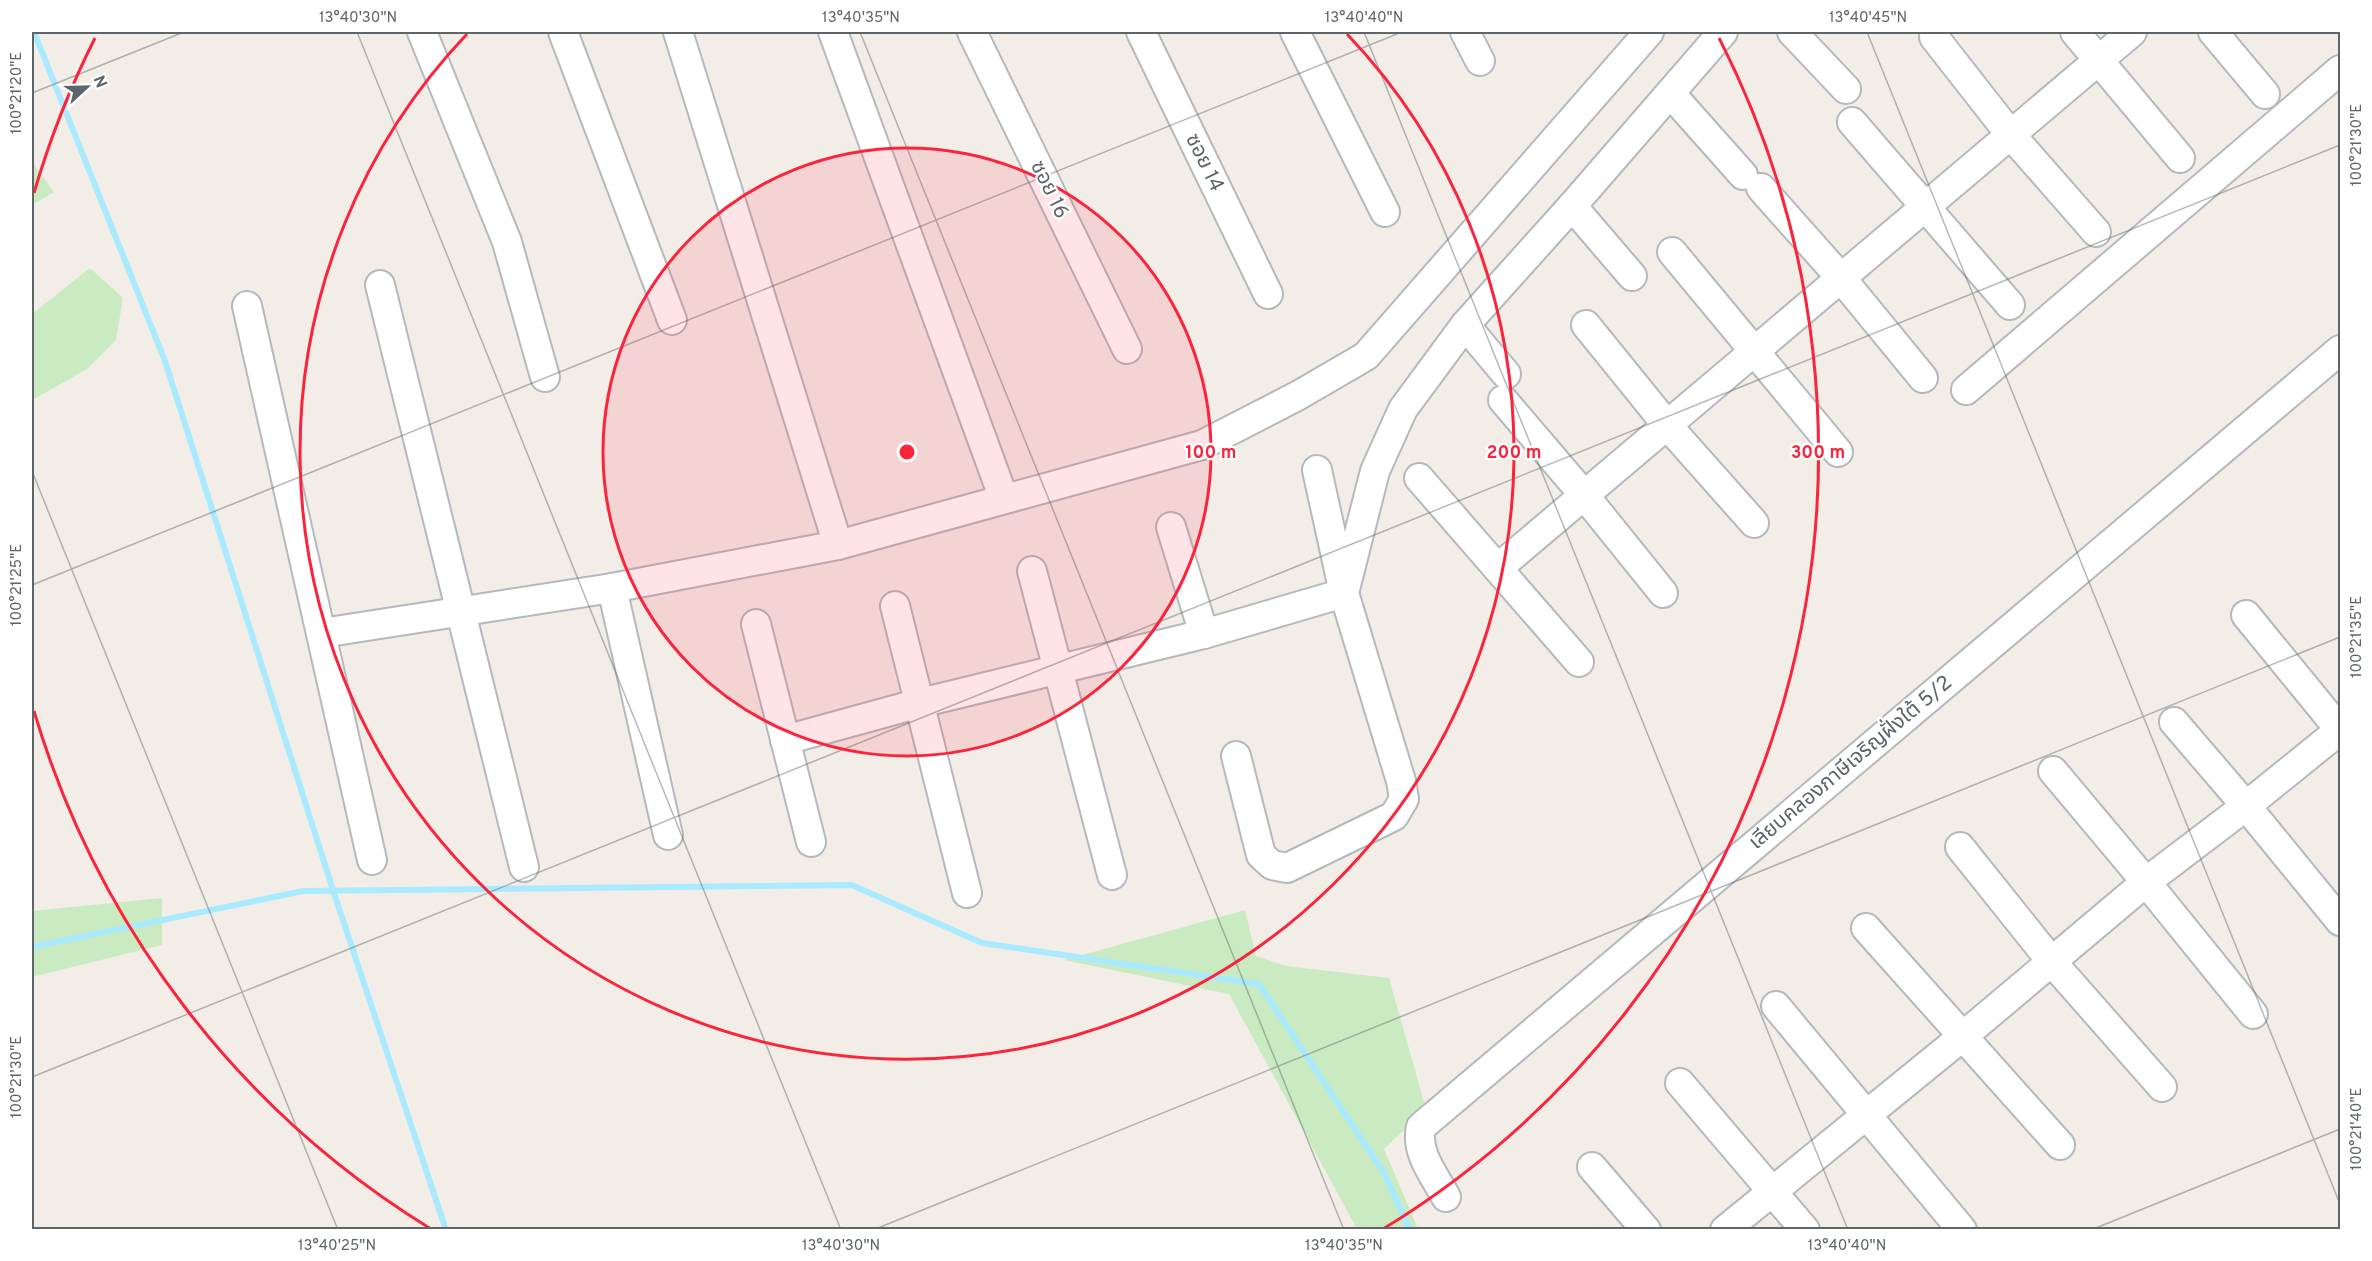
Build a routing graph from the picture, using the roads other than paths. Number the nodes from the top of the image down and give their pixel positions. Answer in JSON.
{"nodes":[{"id":1,"x":422,"y":32,"type":"edge"},
{"id":2,"x":563,"y":32,"type":"edge"},
{"id":3,"x":678,"y":32,"type":"edge"},
{"id":4,"x":833,"y":32,"type":"edge"},
{"id":5,"x":972,"y":32,"type":"edge"},
{"id":6,"x":1140,"y":32,"type":"edge"},
{"id":7,"x":1295,"y":32,"type":"edge"},
{"id":8,"x":1465,"y":32,"type":"edge"},
{"id":9,"x":1649,"y":32,"type":"edge"},
{"id":10,"x":1723,"y":32,"type":"edge"},
{"id":11,"x":1792,"y":32,"type":"edge"},
{"id":12,"x":2075,"y":32,"type":"edge"},
{"id":13,"x":2132,"y":32,"type":"edge"},
{"id":14,"x":2213,"y":32,"type":"edge"},
{"id":15,"x":1934,"y":37,"type":"dead end"},
{"id":16,"x":2099,"y":59,"type":"junction"},
{"id":17,"x":1480,"y":61,"type":"dead end"},
{"id":18,"x":2340,"y":70,"type":"edge"},
{"id":19,"x":1846,"y":89,"type":"dead end"},
{"id":20,"x":1671,"y":94,"type":"junction"},
{"id":21,"x":2265,"y":94,"type":"dead end"},
{"id":22,"x":1852,"y":123,"type":"dead end"},
{"id":23,"x":2010,"y":134,"type":"junction"},
{"id":24,"x":2180,"y":158,"type":"dead end"},
{"id":25,"x":1572,"y":206,"type":"junction"},
{"id":26,"x":1925,"y":206,"type":"junction"},
{"id":27,"x":1385,"y":212,"type":"dead end"},
{"id":28,"x":2096,"y":232,"type":"dead end"},
{"id":29,"x":1672,"y":252,"type":"dead end"},
{"id":30,"x":1632,"y":276,"type":"dead end"},
{"id":31,"x":1841,"y":278,"type":"junction"},
{"id":32,"x":380,"y":285,"type":"dead end"},
{"id":33,"x":1268,"y":294,"type":"dead end"},
{"id":34,"x":2010,"y":305,"type":"dead end"},
{"id":35,"x":247,"y":306,"type":"dead end"},
{"id":36,"x":672,"y":320,"type":"dead end"},
{"id":37,"x":1465,"y":325,"type":"junction"},
{"id":38,"x":1586,"y":325,"type":"dead end"},
{"id":39,"x":1126,"y":349,"type":"dead end"},
{"id":40,"x":2340,"y":350,"type":"edge"},
{"id":41,"x":1755,"y":351,"type":"junction"},
{"id":42,"x":544,"y":377,"type":"dead end"},
{"id":43,"x":1923,"y":378,"type":"dead end"},
{"id":44,"x":1966,"y":390,"type":"dead end"},
{"id":45,"x":1667,"y":425,"type":"junction"},
{"id":46,"x":1838,"y":452,"type":"dead end"},
{"id":47,"x":1317,"y":470,"type":"dead end"},
{"id":48,"x":1419,"y":478,"type":"dead end"},
{"id":49,"x":1584,"y":495,"type":"junction"},
{"id":50,"x":1004,"y":499,"type":"junction"},
{"id":51,"x":1754,"y":523,"type":"dead end"},
{"id":52,"x":1171,"y":527,"type":"dead end"},
{"id":53,"x":838,"y":545,"type":"junction"},
{"id":54,"x":1498,"y":568,"type":"junction"},
{"id":55,"x":1032,"y":571,"type":"dead end"},
{"id":56,"x":612,"y":588,"type":"junction"},
{"id":57,"x":1344,"y":593,"type":"junction"},
{"id":58,"x":1663,"y":593,"type":"dead end"},
{"id":59,"x":895,"y":606,"type":"dead end"},
{"id":60,"x":460,"y":612,"type":"junction"},
{"id":61,"x":2246,"y":615,"type":"dead end"},
{"id":62,"x":756,"y":624,"type":"dead end"},
{"id":63,"x":322,"y":633,"type":"junction"},
{"id":64,"x":1204,"y":634,"type":"junction"},
{"id":65,"x":1579,"y":662,"type":"dead end"},
{"id":66,"x":1057,"y":669,"type":"junction"},
{"id":67,"x":920,"y":703,"type":"junction"},
{"id":68,"x":2174,"y":722,"type":"dead end"},
{"id":69,"x":2340,"y":730,"type":"edge"},
{"id":70,"x":785,"y":740,"type":"junction"},
{"id":71,"x":1236,"y":756,"type":"dead end"},
{"id":72,"x":2053,"y":771,"type":"dead end"},
{"id":73,"x":2246,"y":806,"type":"junction"},
{"id":74,"x":668,"y":835,"type":"dead end"},
{"id":75,"x":811,"y":842,"type":"dead end"},
{"id":76,"x":1960,"y":847,"type":"dead end"},
{"id":77,"x":372,"y":860,"type":"dead end"},
{"id":78,"x":524,"y":867,"type":"dead end"},
{"id":79,"x":1112,"y":875,"type":"dead end"},
{"id":80,"x":2146,"y":882,"type":"junction"},
{"id":81,"x":967,"y":893,"type":"dead end"},
{"id":82,"x":2340,"y":921,"type":"edge"},
{"id":83,"x":1866,"y":928,"type":"dead end"},
{"id":84,"x":2052,"y":962,"type":"junction"},
{"id":85,"x":1776,"y":1006,"type":"dead end"},
{"id":86,"x":2253,"y":1014,"type":"dead end"},
{"id":87,"x":1962,"y":1037,"type":"junction"},
{"id":88,"x":1680,"y":1083,"type":"dead end"},
{"id":89,"x":2162,"y":1087,"type":"dead end"},
{"id":90,"x":1866,"y":1114,"type":"junction"},
{"id":91,"x":2060,"y":1145,"type":"dead end"},
{"id":92,"x":1592,"y":1167,"type":"dead end"},
{"id":93,"x":1773,"y":1191,"type":"junction"},
{"id":94,"x":1446,"y":1197,"type":"dead end"},
{"id":95,"x":1646,"y":1230,"type":"edge"},
{"id":96,"x":1725,"y":1230,"type":"edge"},
{"id":97,"x":1806,"y":1230,"type":"edge"},
{"id":98,"x":1962,"y":1230,"type":"edge"}],
"edges":[{"from":1,"to":42,"type":"street"},
{"from":2,"to":36,"type":"street"},
{"from":3,"to":53,"type":"street"},
{"from":4,"to":50,"type":"street"},
{"from":5,"to":39,"type":"street","name":"ซอย 16"},
{"from":6,"to":33,"type":"street","name":"ซอย 14"},
{"from":7,"to":27,"type":"street"},
{"from":8,"to":17,"type":"street"},
{"from":9,"to":50,"type":"street"},
{"from":10,"to":20,"type":"street"},
{"from":11,"to":19,"type":"street"},
{"from":12,"to":16,"type":"street"},
{"from":13,"to":16,"type":"street"},
{"from":14,"to":21,"type":"street"},
{"from":15,"to":23,"type":"street"},
{"from":16,"to":23,"type":"street"},
{"from":16,"to":24,"type":"street"},
{"from":18,"to":44,"type":"street"},
{"from":20,"to":25,"type":"street"},
{"from":20,"to":31,"type":"street"},
{"from":22,"to":26,"type":"street"},
{"from":23,"to":26,"type":"street"},
{"from":23,"to":28,"type":"street"},
{"from":25,"to":30,"type":"street"},
{"from":25,"to":37,"type":"street"},
{"from":26,"to":31,"type":"street"},
{"from":26,"to":34,"type":"street"},
{"from":29,"to":41,"type":"street"},
{"from":31,"to":41,"type":"street"},
{"from":31,"to":43,"type":"street"},
{"from":32,"to":60,"type":"street"},
{"from":35,"to":63,"type":"street"},
{"from":37,"to":49,"type":"street"},
{"from":37,"to":57,"type":"street"},
{"from":38,"to":45,"type":"street"},
{"from":40,"to":94,"type":"street","name":"เลียบคลองภาษีเจริญฝั่งใต้ 5/2"},
{"from":41,"to":45,"type":"street"},
{"from":41,"to":46,"type":"street"},
{"from":45,"to":49,"type":"street"},
{"from":45,"to":51,"type":"street"},
{"from":47,"to":57,"type":"street"},
{"from":48,"to":54,"type":"street"},
{"from":49,"to":54,"type":"street"},
{"from":49,"to":58,"type":"street"},
{"from":50,"to":53,"type":"street"},
{"from":52,"to":64,"type":"street"},
{"from":53,"to":56,"type":"street"},
{"from":54,"to":65,"type":"street"},
{"from":55,"to":66,"type":"street"},
{"from":56,"to":60,"type":"street"},
{"from":56,"to":74,"type":"street"},
{"from":57,"to":64,"type":"street"},
{"from":57,"to":71,"type":"street"},
{"from":59,"to":67,"type":"street"},
{"from":60,"to":63,"type":"street"},
{"from":60,"to":78,"type":"street"},
{"from":61,"to":69,"type":"street"},
{"from":62,"to":70,"type":"street"},
{"from":63,"to":77,"type":"street"},
{"from":64,"to":66,"type":"street"},
{"from":66,"to":67,"type":"street"},
{"from":66,"to":79,"type":"street"},
{"from":67,"to":70,"type":"street"},
{"from":67,"to":81,"type":"street"},
{"from":68,"to":73,"type":"street"},
{"from":69,"to":73,"type":"street"},
{"from":70,"to":75,"type":"street"},
{"from":72,"to":80,"type":"street"},
{"from":73,"to":80,"type":"street"},
{"from":73,"to":82,"type":"street"},
{"from":76,"to":84,"type":"street"},
{"from":80,"to":84,"type":"street"},
{"from":80,"to":86,"type":"street"},
{"from":83,"to":87,"type":"street"},
{"from":84,"to":87,"type":"street"},
{"from":84,"to":89,"type":"street"},
{"from":85,"to":90,"type":"street"},
{"from":87,"to":90,"type":"street"},
{"from":87,"to":91,"type":"street"},
{"from":88,"to":93,"type":"street"},
{"from":90,"to":93,"type":"street"},
{"from":90,"to":98,"type":"street"},
{"from":92,"to":95,"type":"street"},
{"from":93,"to":96,"type":"street"},
{"from":93,"to":97,"type":"street"}]}
